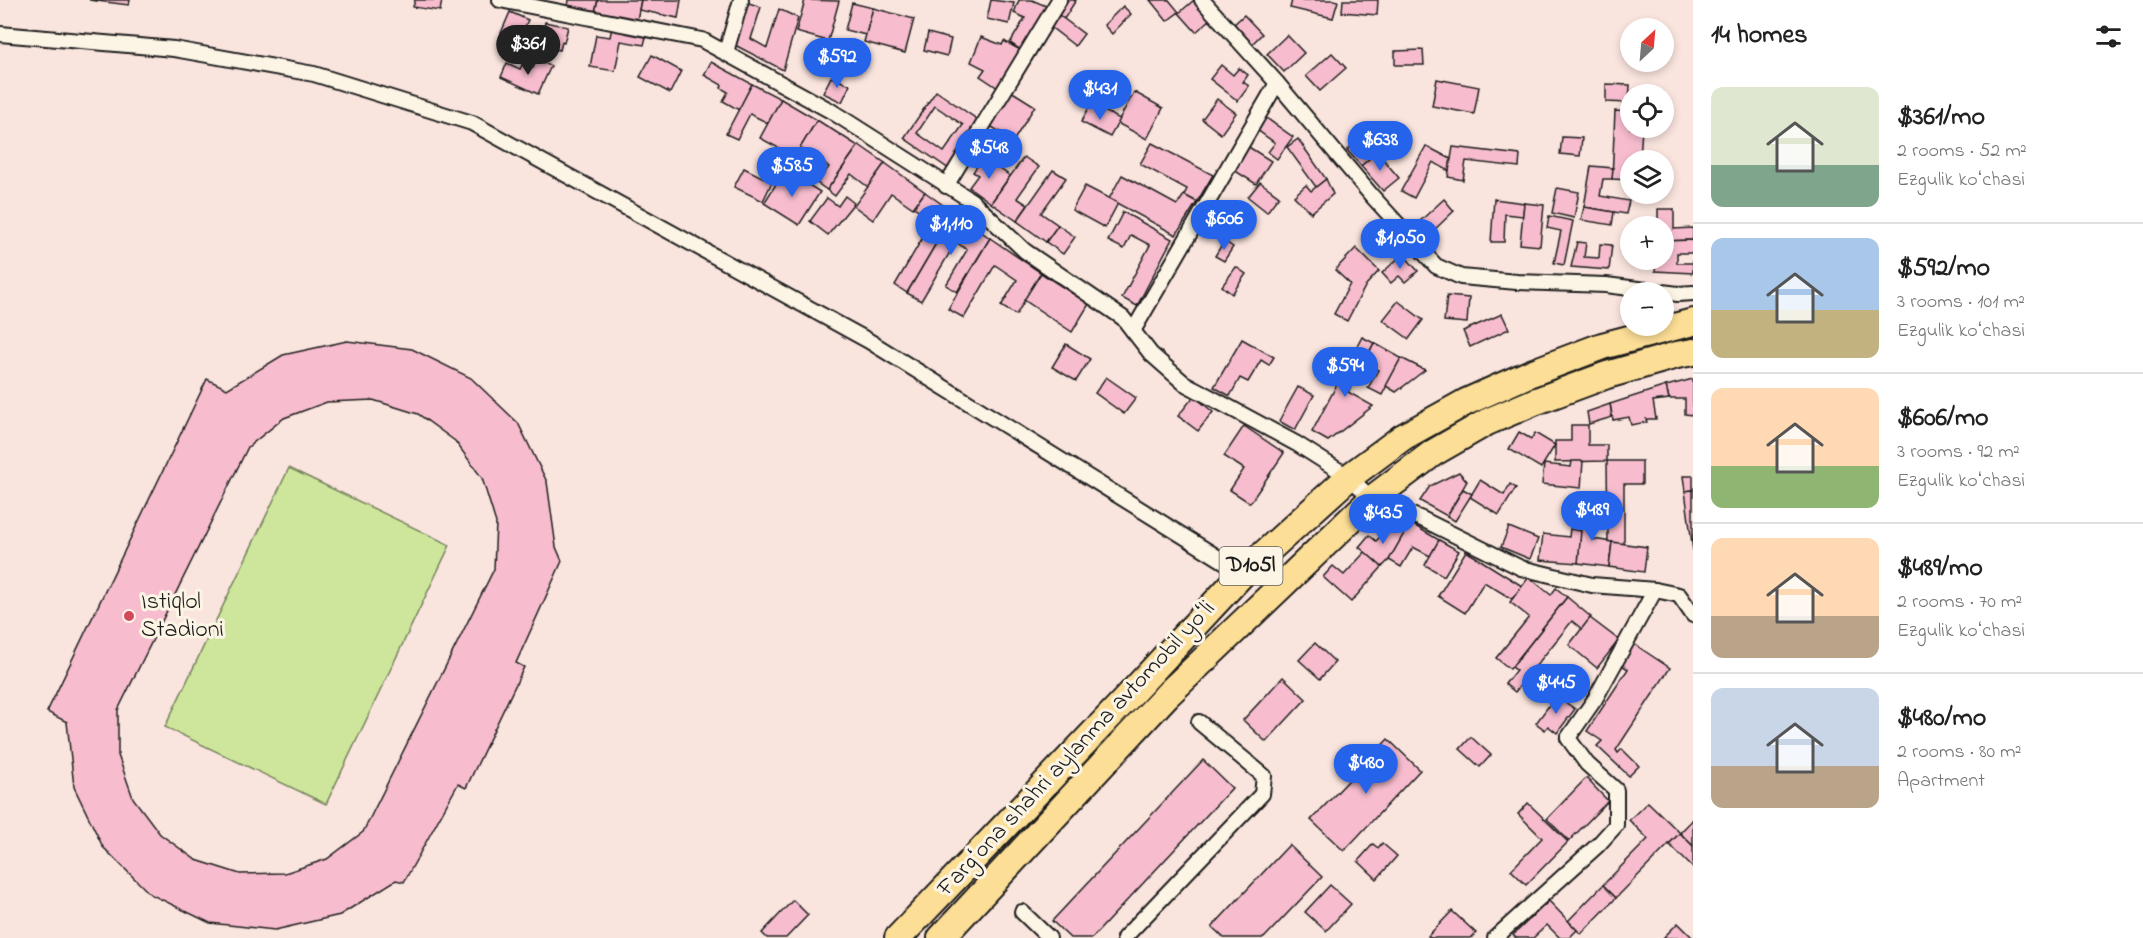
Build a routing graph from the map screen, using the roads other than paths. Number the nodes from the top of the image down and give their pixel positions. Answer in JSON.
{"nodes":[{"id":1,"x":500,"y":0,"type":"edge"},
{"id":2,"x":741,"y":0,"type":"edge"},
{"id":3,"x":1059,"y":0,"type":"edge"},
{"id":4,"x":1202,"y":0,"type":"edge"},
{"id":5,"x":0,"y":34,"type":"edge"},
{"id":6,"x":726,"y":52,"type":"junction"},
{"id":7,"x":1277,"y":83,"type":"junction"},
{"id":8,"x":946,"y":186,"type":"junction"},
{"id":9,"x":1693,"y":293,"type":"edge"},
{"id":10,"x":1693,"y":322,"type":"edge"},
{"id":11,"x":1133,"y":331,"type":"junction"},
{"id":12,"x":1693,"y":352,"type":"edge"},
{"id":13,"x":1349,"y":477,"type":"junction"},
{"id":14,"x":1372,"y":499,"type":"junction"},
{"id":15,"x":1243,"y":573,"type":"junction"},
{"id":16,"x":1655,"y":590,"type":"junction"},
{"id":17,"x":1693,"y":615,"type":"edge"},
{"id":18,"x":1199,"y":722,"type":"dead end"},
{"id":19,"x":1022,"y":912,"type":"dead end"},
{"id":20,"x":897,"y":938,"type":"edge"},
{"id":21,"x":941,"y":938,"type":"edge"},
{"id":22,"x":1049,"y":938,"type":"edge"},
{"id":23,"x":1124,"y":938,"type":"edge"},
{"id":24,"x":1495,"y":938,"type":"edge"}],
"edges":[{"from":1,"to":6,"type":"street"},
{"from":2,"to":6,"type":"street"},
{"from":3,"to":8,"type":"street"},
{"from":4,"to":7,"type":"street"},
{"from":5,"to":15,"type":"street"},
{"from":6,"to":8,"type":"street"},
{"from":7,"to":9,"type":"street"},
{"from":7,"to":11,"type":"street"},
{"from":8,"to":11,"type":"street"},
{"from":10,"to":13,"type":"highway","name":"Fargʻona shahri aylanma avtomobil yoʻli","number":"D105l"},
{"from":11,"to":13,"type":"street"},
{"from":12,"to":14,"type":"highway","name":"Fargʻona shahri aylanma avtomobil yoʻli","number":"D105l"},
{"from":13,"to":14,"type":"street"},
{"from":13,"to":15,"type":"highway","name":"Fargʻona shahri aylanma avtomobil yoʻli","number":"D105l"},
{"from":14,"to":16,"type":"street"},
{"from":14,"to":21,"type":"highway","name":"Fargʻona shahri aylanma avtomobil yoʻli","number":"D105l"},
{"from":15,"to":20,"type":"highway","name":"Fargʻona shahri aylanma avtomobil yoʻli","number":"D105l"},
{"from":16,"to":17,"type":"street"},
{"from":16,"to":24,"type":"street"},
{"from":18,"to":23,"type":"street"},
{"from":19,"to":22,"type":"street"}]}
